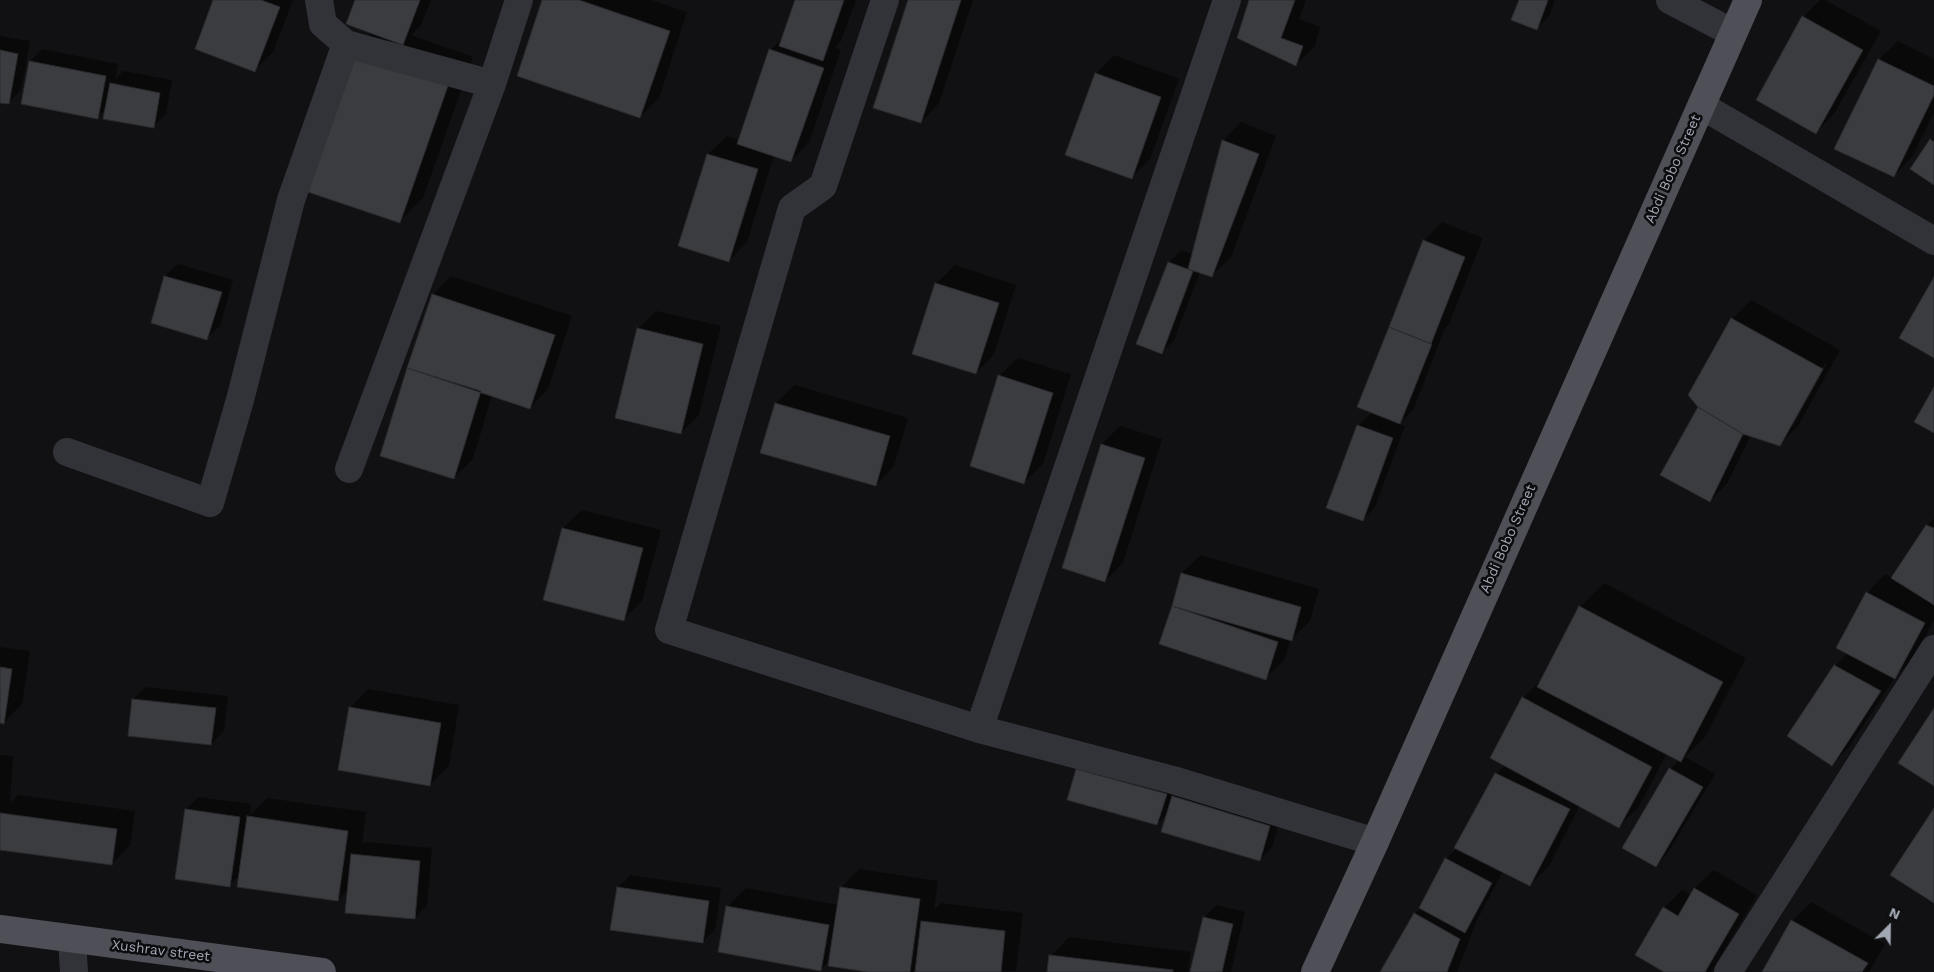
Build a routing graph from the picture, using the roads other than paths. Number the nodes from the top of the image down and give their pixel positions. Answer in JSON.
{"nodes":[{"id":1,"x":319,"y":0,"type":"edge"},
{"id":2,"x":519,"y":0,"type":"edge"},
{"id":3,"x":885,"y":0,"type":"edge"},
{"id":4,"x":1227,"y":0,"type":"edge"},
{"id":5,"x":1670,"y":0,"type":"edge"},
{"id":6,"x":1748,"y":0,"type":"edge"},
{"id":7,"x":1733,"y":34,"type":"junction"},
{"id":8,"x":346,"y":44,"type":"junction"},
{"id":9,"x":492,"y":84,"type":"junction"},
{"id":10,"x":1702,"y":106,"type":"junction"},
{"id":11,"x":1934,"y":241,"type":"edge"},
{"id":12,"x":67,"y":452,"type":"dead end"},
{"id":13,"x":349,"y":469,"type":"dead end"},
{"id":14,"x":1934,"y":648,"type":"edge"},
{"id":15,"x":979,"y":729,"type":"junction"},
{"id":16,"x":1375,"y":842,"type":"junction"},
{"id":17,"x":0,"y":929,"type":"edge"},
{"id":18,"x":72,"y":940,"type":"junction"},
{"id":19,"x":74,"y":972,"type":"edge"},
{"id":20,"x":322,"y":972,"type":"edge"},
{"id":21,"x":1315,"y":972,"type":"edge"},
{"id":22,"x":1728,"y":972,"type":"edge"}],
"edges":[{"from":1,"to":8,"type":"street"},
{"from":2,"to":9,"type":"street"},
{"from":3,"to":15,"type":"street"},
{"from":4,"to":15,"type":"street"},
{"from":5,"to":7,"type":"street"},
{"from":6,"to":7,"type":"main road","name":"Abdi Bobo Street"},
{"from":7,"to":10,"type":"main road","name":"Abdi Bobo Street"},
{"from":8,"to":9,"type":"street"},
{"from":8,"to":12,"type":"street"},
{"from":9,"to":13,"type":"street"},
{"from":10,"to":11,"type":"street"},
{"from":10,"to":16,"type":"main road","name":"Abdi Bobo Street"},
{"from":14,"to":22,"type":"street"},
{"from":15,"to":16,"type":"street"},
{"from":16,"to":21,"type":"main road","name":"Abdi Bobo Street"},
{"from":17,"to":18,"type":"main road","name":"Xushrav street"},
{"from":18,"to":19,"type":"street"},
{"from":18,"to":20,"type":"main road","name":"Xushrav street"}]}
